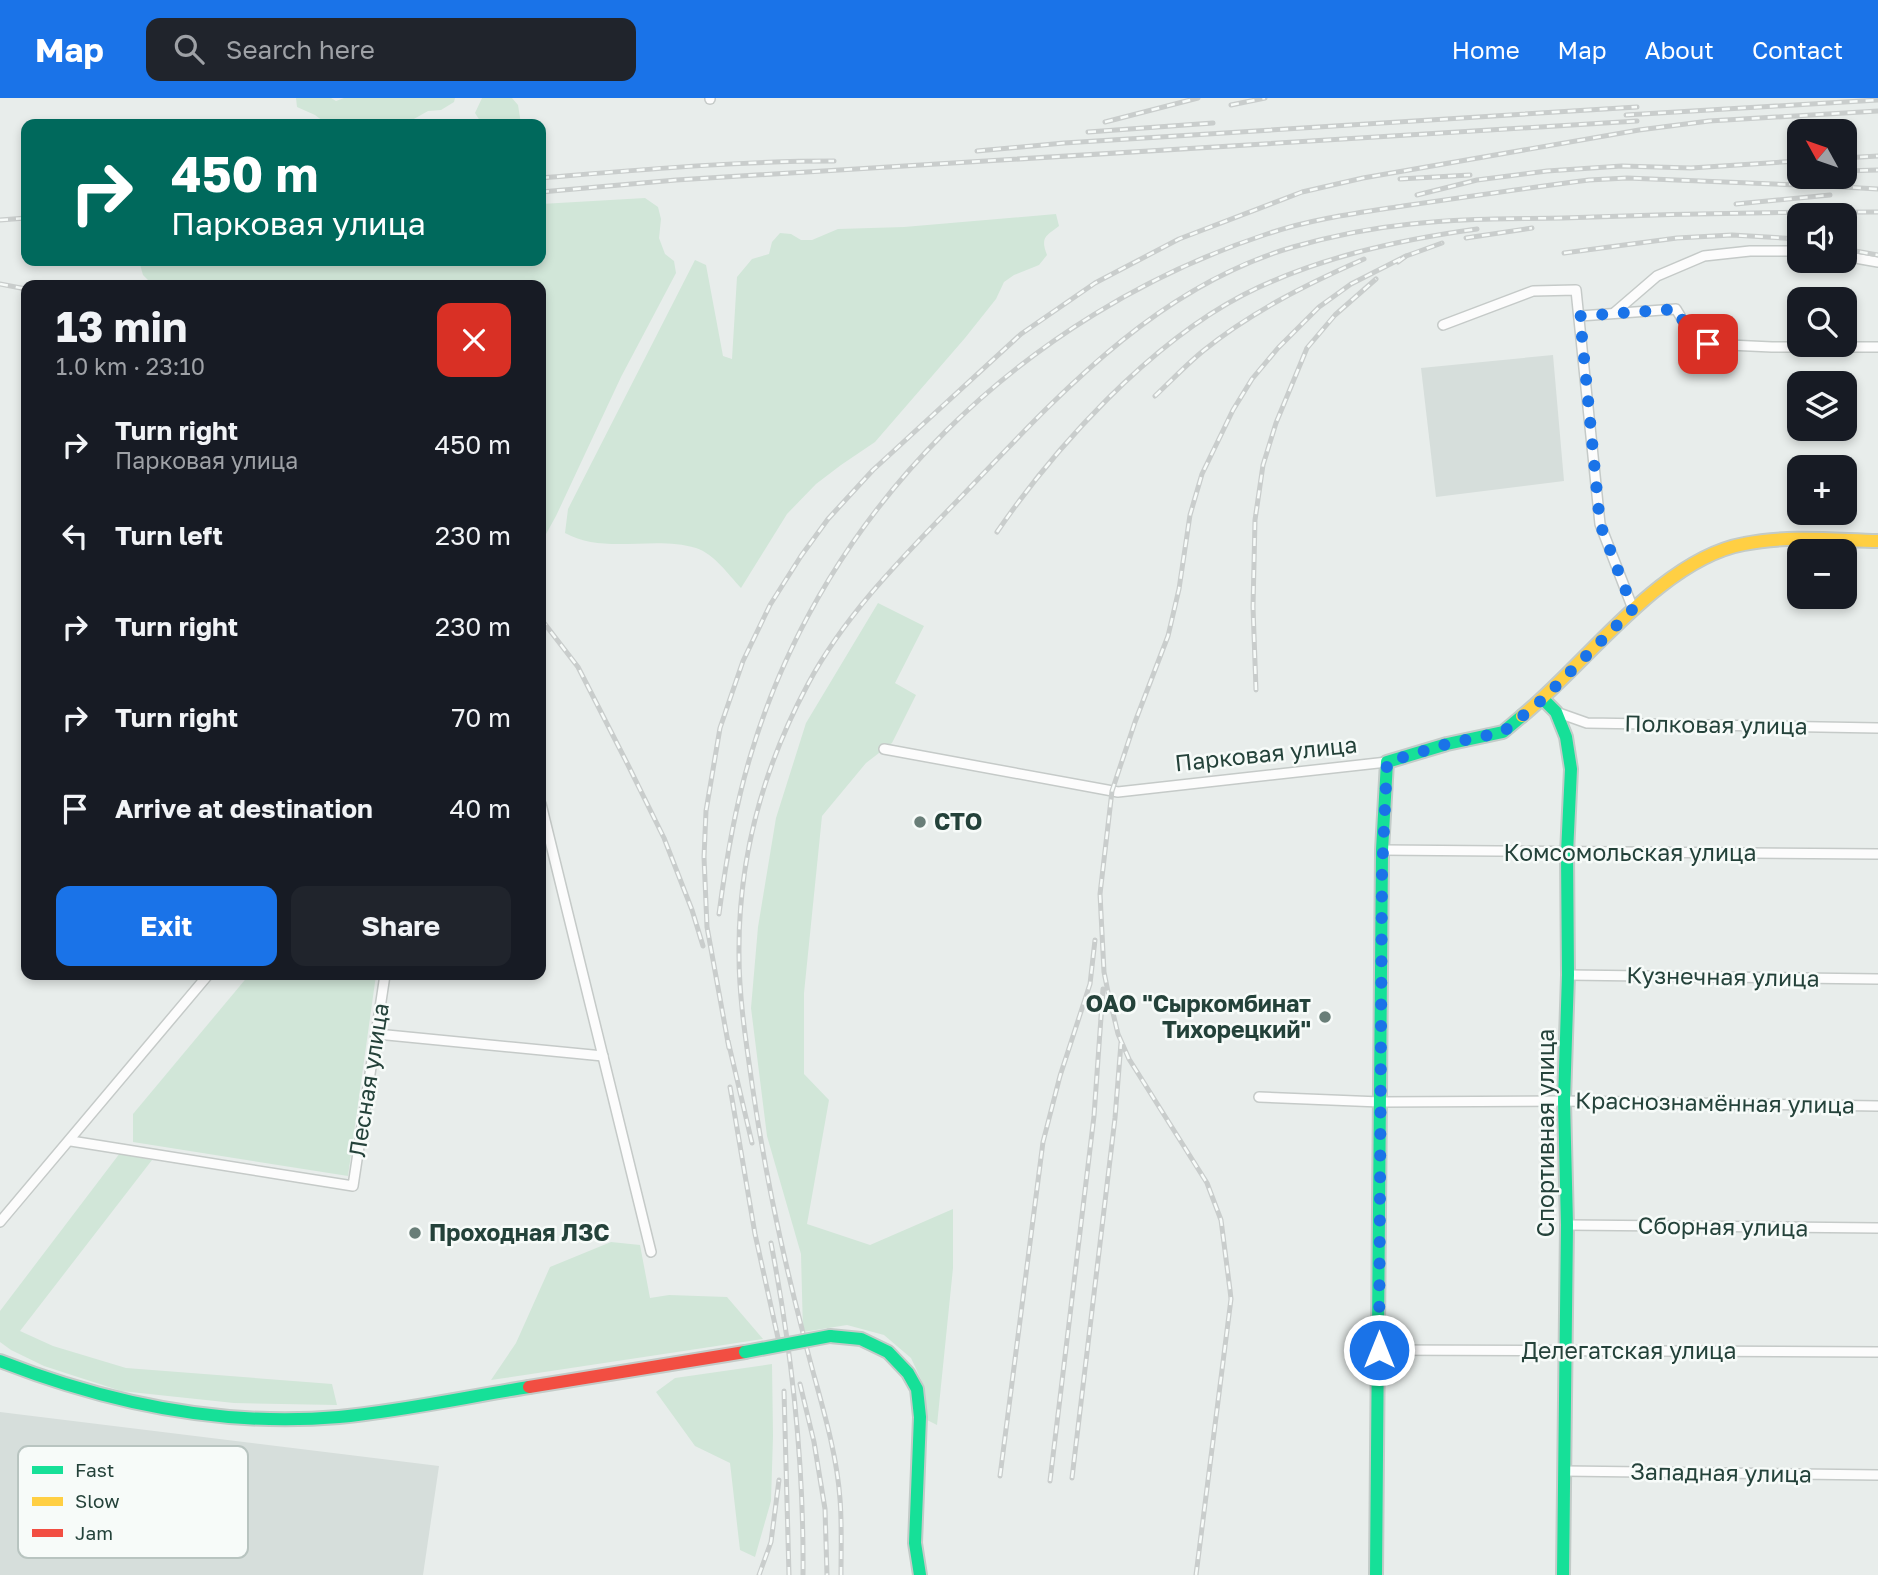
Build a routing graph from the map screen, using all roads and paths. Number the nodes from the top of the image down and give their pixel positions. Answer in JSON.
{"nodes":[{"id":1,"x":1787,"y":251,"type":"edge"},
{"id":2,"x":1857,"y":258,"type":"edge"},
{"id":3,"x":1878,"y":262,"type":"edge"},
{"id":4,"x":1614,"y":313,"type":"junction"},
{"id":5,"x":1580,"y":316,"type":"junction"},
{"id":6,"x":1443,"y":326,"type":"dead end"},
{"id":7,"x":1878,"y":347,"type":"edge"},
{"id":8,"x":1878,"y":541,"type":"edge"},
{"id":9,"x":1633,"y":609,"type":"junction"},
{"id":10,"x":1543,"y":699,"type":"junction"},
{"id":11,"x":1556,"y":712,"type":"junction"},
{"id":12,"x":1878,"y":727,"type":"edge"},
{"id":13,"x":884,"y":749,"type":"dead end"},
{"id":14,"x":1387,"y":762,"type":"junction"},
{"id":15,"x":546,"y":824,"type":"edge"},
{"id":16,"x":1382,"y":850,"type":"junction"},
{"id":17,"x":1567,"y":853,"type":"junction"},
{"id":18,"x":1878,"y":854,"type":"edge"},
{"id":19,"x":1568,"y":975,"type":"junction"},
{"id":20,"x":1878,"y":979,"type":"edge"},
{"id":21,"x":204,"y":980,"type":"edge"},
{"id":22,"x":384,"y":980,"type":"edge"},
{"id":23,"x":377,"y":1034,"type":"junction"},
{"id":24,"x":603,"y":1056,"type":"junction"},
{"id":25,"x":1259,"y":1097,"type":"dead end"},
{"id":26,"x":1564,"y":1101,"type":"junction"},
{"id":27,"x":1380,"y":1102,"type":"junction"},
{"id":28,"x":1878,"y":1106,"type":"edge"},
{"id":29,"x":71,"y":1141,"type":"junction"},
{"id":30,"x":0,"y":1222,"type":"edge"},
{"id":31,"x":1567,"y":1225,"type":"junction"},
{"id":32,"x":1878,"y":1228,"type":"edge"},
{"id":33,"x":651,"y":1252,"type":"dead end"},
{"id":34,"x":1379,"y":1350,"type":"junction"},
{"id":35,"x":1566,"y":1351,"type":"junction"},
{"id":36,"x":1878,"y":1352,"type":"edge"},
{"id":37,"x":0,"y":1361,"type":"edge"},
{"id":38,"x":1564,"y":1471,"type":"junction"},
{"id":39,"x":1878,"y":1475,"type":"edge"},
{"id":40,"x":920,"y":1575,"type":"edge"},
{"id":41,"x":1376,"y":1575,"type":"edge"},
{"id":42,"x":1563,"y":1575,"type":"edge"}],
"edges":[{"from":1,"to":4,"type":"street"},
{"from":2,"to":3,"type":"street"},
{"from":4,"to":5,"type":"street"},
{"from":4,"to":7,"type":"street"},
{"from":5,"to":6,"type":"street"},
{"from":5,"to":9,"type":"street"},
{"from":8,"to":9,"type":"main road","name":"Парковая улица"},
{"from":9,"to":10,"type":"main road","name":"Парковая улица"},
{"from":10,"to":11,"type":"main road","name":"Спортивная улица"},
{"from":10,"to":14,"type":"main road","name":"Парковая улица"},
{"from":11,"to":12,"type":"street","name":"Полковая улица"},
{"from":11,"to":17,"type":"main road","name":"Спортивная улица"},
{"from":13,"to":14,"type":"street","name":"Парковая улица"},
{"from":14,"to":16,"type":"main road"},
{"from":15,"to":24,"type":"street"},
{"from":16,"to":17,"type":"street","name":"Комсомольская улица"},
{"from":16,"to":27,"type":"main road"},
{"from":17,"to":18,"type":"street","name":"Комсомольская улица"},
{"from":17,"to":19,"type":"main road","name":"Спортивная улица"},
{"from":19,"to":20,"type":"street","name":"Кузнечная улица"},
{"from":19,"to":26,"type":"main road","name":"Спортивная улица"},
{"from":21,"to":29,"type":"street"},
{"from":22,"to":23,"type":"street","name":"Лесная улица"},
{"from":23,"to":24,"type":"street"},
{"from":23,"to":29,"type":"street","name":"Лесная улица"},
{"from":24,"to":33,"type":"street"},
{"from":25,"to":27,"type":"street","name":"Краснознамённая улица"},
{"from":26,"to":27,"type":"street","name":"Краснознамённая улица"},
{"from":26,"to":28,"type":"street","name":"Краснознамённая улица"},
{"from":26,"to":31,"type":"main road","name":"Спортивная улица"},
{"from":27,"to":34,"type":"main road"},
{"from":29,"to":30,"type":"street"},
{"from":31,"to":32,"type":"street","name":"Сборная улица"},
{"from":31,"to":35,"type":"main road","name":"Спортивная улица"},
{"from":34,"to":35,"type":"street","name":"Делегатская улица"},
{"from":34,"to":41,"type":"main road"},
{"from":35,"to":36,"type":"street","name":"Делегатская улица"},
{"from":35,"to":38,"type":"main road","name":"Спортивная улица"},
{"from":37,"to":40,"type":"main road","bridge":true},
{"from":38,"to":39,"type":"street","name":"Западная улица"},
{"from":38,"to":42,"type":"main road","name":"Спортивная улица"}]}
